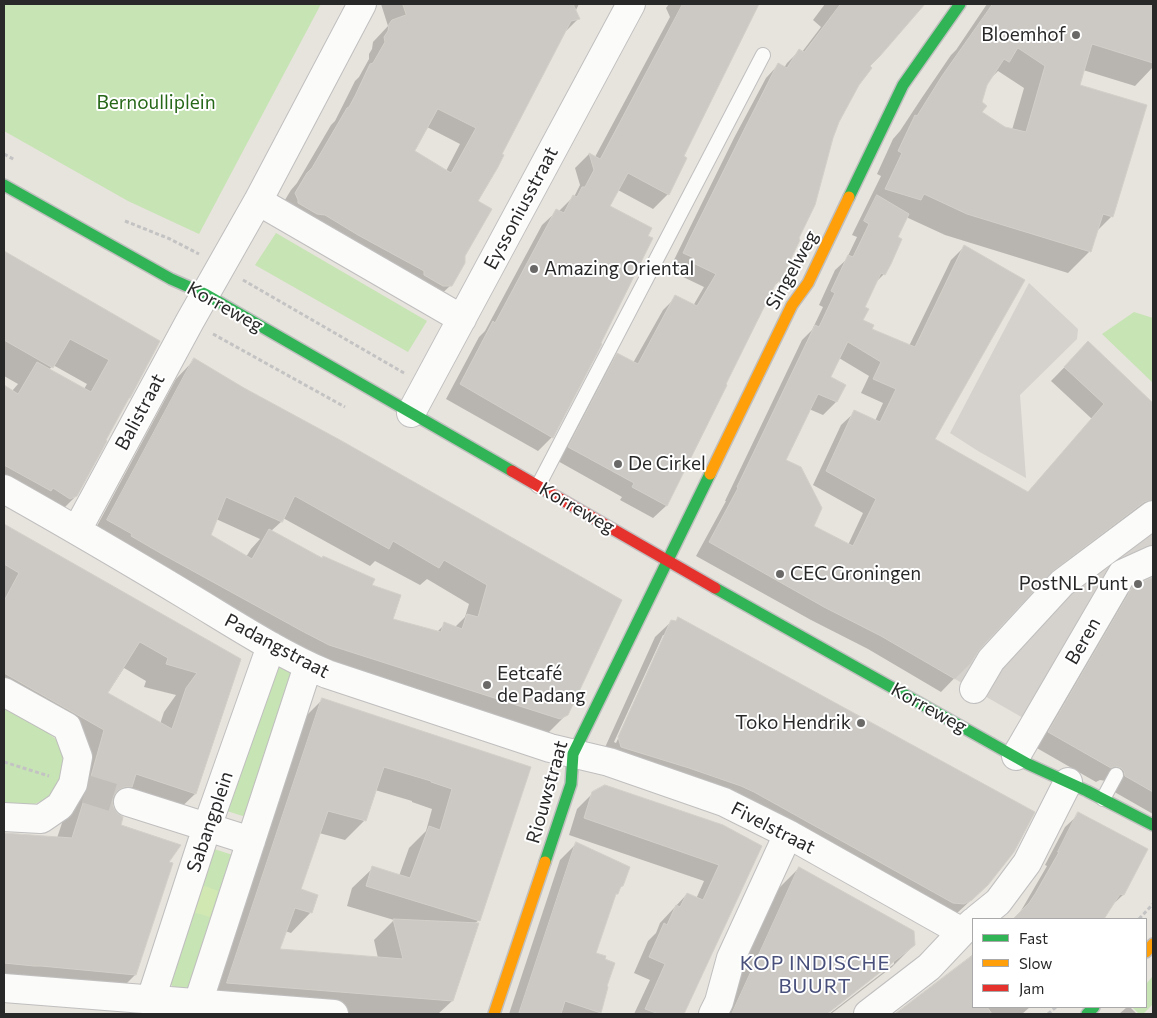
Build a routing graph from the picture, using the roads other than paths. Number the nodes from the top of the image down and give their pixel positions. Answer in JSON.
{"nodes":[{"id":1,"x":362,"y":4,"type":"edge"},
{"id":2,"x":631,"y":4,"type":"edge"},
{"id":3,"x":960,"y":4,"type":"edge"},
{"id":4,"x":762,"y":55,"type":"dead end"},
{"id":5,"x":4,"y":185,"type":"edge"},
{"id":6,"x":258,"y":201,"type":"junction"},
{"id":7,"x":205,"y":294,"type":"junction"},
{"id":8,"x":462,"y":319,"type":"junction"},
{"id":9,"x":411,"y":413,"type":"junction"},
{"id":10,"x":538,"y":486,"type":"junction"},
{"id":11,"x":4,"y":489,"type":"edge"},
{"id":12,"x":1153,"y":515,"type":"edge"},
{"id":13,"x":77,"y":530,"type":"junction"},
{"id":14,"x":668,"y":560,"type":"junction"},
{"id":15,"x":1153,"y":560,"type":"edge"},
{"id":16,"x":1066,"y":574,"type":"junction"},
{"id":17,"x":1108,"y":597,"type":"junction"},
{"id":18,"x":271,"y":646,"type":"junction"},
{"id":19,"x":308,"y":666,"type":"junction"},
{"id":20,"x":974,"y":689,"type":"dead end"},
{"id":21,"x":4,"y":692,"type":"edge"},
{"id":22,"x":1025,"y":739,"type":"junction"},
{"id":23,"x":573,"y":754,"type":"junction"},
{"id":24,"x":1116,"y":775,"type":"dead end"},
{"id":25,"x":1068,"y":782,"type":"junction"},
{"id":26,"x":1103,"y":798,"type":"junction"},
{"id":27,"x":128,"y":802,"type":"tunnel mouth"},
{"id":28,"x":4,"y":816,"type":"edge"},
{"id":29,"x":1153,"y":824,"type":"edge"},
{"id":30,"x":207,"y":827,"type":"junction"},
{"id":31,"x":788,"y":834,"type":"junction"},
{"id":32,"x":251,"y":841,"type":"junction"},
{"id":33,"x":978,"y":918,"type":"edge"},
{"id":34,"x":970,"y":924,"type":"edge"},
{"id":35,"x":4,"y":988,"type":"edge"},
{"id":36,"x":151,"y":999,"type":"junction"},
{"id":37,"x":198,"y":1003,"type":"junction"},
{"id":38,"x":334,"y":1014,"type":"edge"},
{"id":39,"x":494,"y":1014,"type":"edge"},
{"id":40,"x":713,"y":1014,"type":"edge"},
{"id":41,"x":868,"y":1014,"type":"edge"}],
"edges":[{"from":1,"to":6,"type":"street"},
{"from":2,"to":8,"type":"street","name":"Eyssoniusstraat"},
{"from":3,"to":14,"type":"street","name":"Singelweg"},
{"from":4,"to":10,"type":"lane"},
{"from":5,"to":7,"type":"street","name":"Korreweg"},
{"from":6,"to":7,"type":"street"},
{"from":6,"to":8,"type":"street"},
{"from":7,"to":9,"type":"street","name":"Korreweg"},
{"from":7,"to":13,"type":"street","name":"Balistraat"},
{"from":8,"to":9,"type":"street","name":"Eyssoniusstraat"},
{"from":9,"to":10,"type":"street","name":"Korreweg"},
{"from":10,"to":14,"type":"street","name":"Korreweg"},
{"from":11,"to":13,"type":"street","name":"Padangstraat"},
{"from":12,"to":16,"type":"street"},
{"from":13,"to":18,"type":"street","name":"Padangstraat"},
{"from":14,"to":22,"type":"street","name":"Korreweg"},
{"from":14,"to":23,"type":"street","name":"Riouwstraat"},
{"from":15,"to":17,"type":"street","name":"Beren"},
{"from":16,"to":17,"type":"street"},
{"from":16,"to":20,"type":"street"},
{"from":17,"to":22,"type":"street","name":"Beren"},
{"from":18,"to":19,"type":"street","name":"Padangstraat"},
{"from":18,"to":30,"type":"street","name":"Sabangplein"},
{"from":19,"to":23,"type":"street","name":"Padangstraat"},
{"from":19,"to":32,"type":"street"},
{"from":21,"to":28,"type":"street"},
{"from":22,"to":25,"type":"street","name":"Korreweg"},
{"from":23,"to":31,"type":"street","name":"Fivelstraat"},
{"from":23,"to":39,"type":"street","name":"Riouwstraat"},
{"from":24,"to":26,"type":"lane"},
{"from":25,"to":26,"type":"street","name":"Korreweg"},
{"from":25,"to":33,"type":"street"},
{"from":26,"to":29,"type":"street","name":"Korreweg"},
{"from":27,"to":30,"type":"street"},
{"from":30,"to":32,"type":"street"},
{"from":30,"to":36,"type":"street","name":"Sabangplein"},
{"from":31,"to":34,"type":"street","name":"Fivelstraat"},
{"from":31,"to":40,"type":"street"},
{"from":32,"to":37,"type":"street"},
{"from":34,"to":41,"type":"street"},
{"from":35,"to":36,"type":"street"},
{"from":36,"to":37,"type":"street"},
{"from":37,"to":38,"type":"street"}]}
